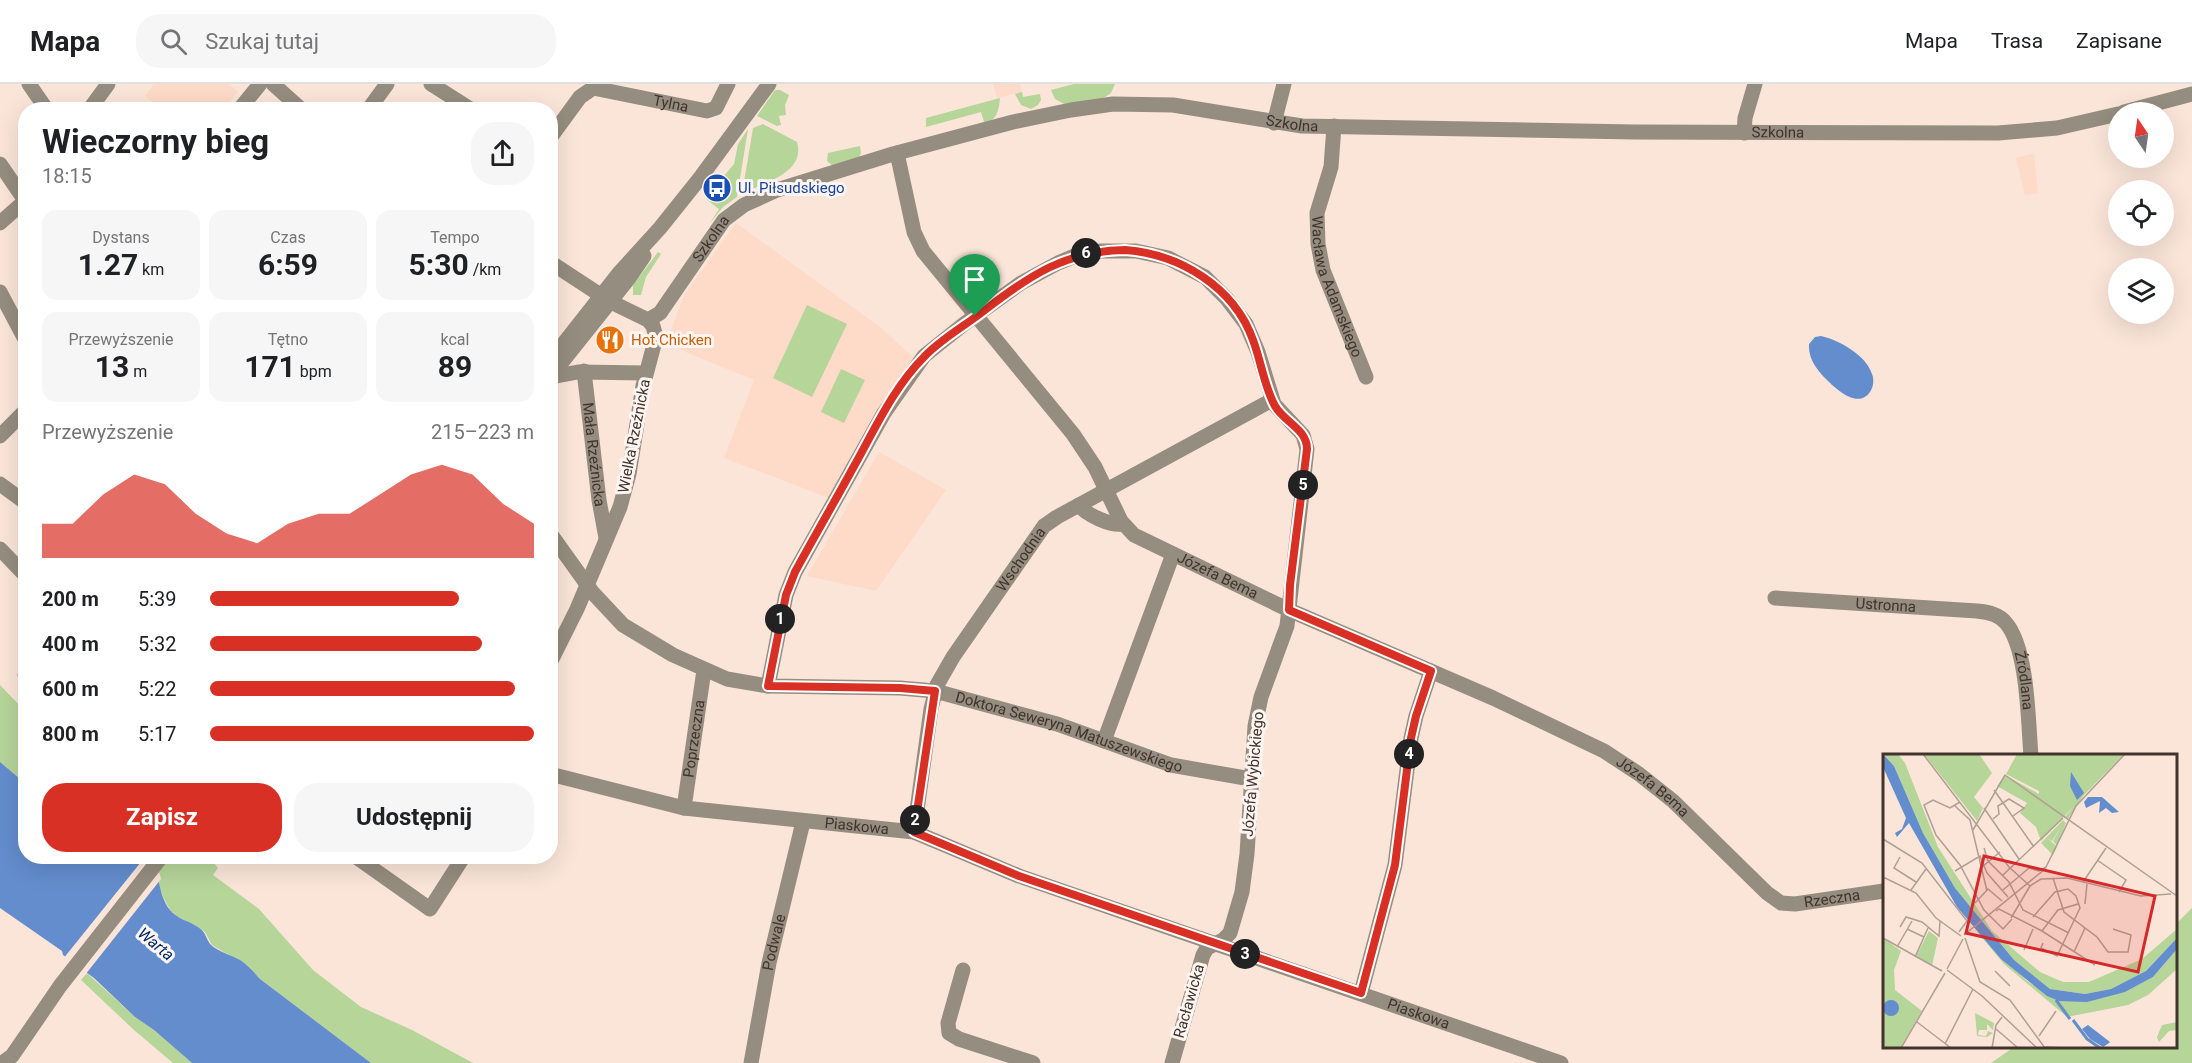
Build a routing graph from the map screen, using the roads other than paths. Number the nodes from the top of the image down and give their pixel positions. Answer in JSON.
{"nodes":[{"id":1,"x":29,"y":84,"type":"edge"},
{"id":2,"x":108,"y":84,"type":"edge"},
{"id":3,"x":260,"y":84,"type":"edge"},
{"id":4,"x":273,"y":84,"type":"edge"},
{"id":5,"x":387,"y":84,"type":"edge"},
{"id":6,"x":431,"y":84,"type":"edge"},
{"id":7,"x":728,"y":84,"type":"edge"},
{"id":8,"x":761,"y":84,"type":"edge"},
{"id":9,"x":769,"y":84,"type":"edge"},
{"id":10,"x":1284,"y":84,"type":"edge"},
{"id":11,"x":1755,"y":84,"type":"edge"},
{"id":12,"x":2192,"y":94,"type":"edge"},
{"id":13,"x":41,"y":102,"type":"edge"},
{"id":14,"x":95,"y":102,"type":"edge"},
{"id":15,"x":245,"y":102,"type":"edge"},
{"id":16,"x":293,"y":102,"type":"edge"},
{"id":17,"x":374,"y":102,"type":"edge"},
{"id":18,"x":459,"y":102,"type":"edge"},
{"id":19,"x":2162,"y":102,"type":"edge"},
{"id":20,"x":2108,"y":116,"type":"edge"},
{"id":21,"x":742,"y":120,"type":"junction"},
{"id":22,"x":1274,"y":123,"type":"junction"},
{"id":23,"x":558,"y":126,"type":"edge"},
{"id":24,"x":1334,"y":126,"type":"junction"},
{"id":25,"x":1744,"y":133,"type":"junction"},
{"id":26,"x":897,"y":153,"type":"junction"},
{"id":27,"x":0,"y":164,"type":"edge"},
{"id":28,"x":18,"y":191,"type":"edge"},
{"id":29,"x":18,"y":207,"type":"edge"},
{"id":30,"x":0,"y":223,"type":"edge"},
{"id":31,"x":558,"y":267,"type":"edge"},
{"id":32,"x":0,"y":292,"type":"edge"},
{"id":33,"x":606,"y":299,"type":"junction"},
{"id":34,"x":975,"y":316,"type":"junction"},
{"id":35,"x":648,"y":320,"type":"junction"},
{"id":36,"x":18,"y":326,"type":"edge"},
{"id":37,"x":558,"y":352,"type":"edge"},
{"id":38,"x":558,"y":367,"type":"edge"},
{"id":39,"x":584,"y":371,"type":"junction"},
{"id":40,"x":646,"y":373,"type":"junction"},
{"id":41,"x":558,"y":375,"type":"edge"},
{"id":42,"x":1366,"y":377,"type":"dead end"},
{"id":43,"x":1272,"y":400,"type":"junction"},
{"id":44,"x":18,"y":418,"type":"edge"},
{"id":45,"x":0,"y":436,"type":"edge"},
{"id":46,"x":0,"y":484,"type":"edge"},
{"id":47,"x":1106,"y":490,"type":"junction"},
{"id":48,"x":18,"y":497,"type":"edge"},
{"id":49,"x":1079,"y":505,"type":"junction"},
{"id":50,"x":1123,"y":524,"type":"junction"},
{"id":51,"x":606,"y":538,"type":"junction"},
{"id":52,"x":558,"y":543,"type":"edge"},
{"id":53,"x":0,"y":549,"type":"edge"},
{"id":54,"x":1173,"y":554,"type":"junction"},
{"id":55,"x":18,"y":568,"type":"edge"},
{"id":56,"x":587,"y":585,"type":"junction"},
{"id":57,"x":1775,"y":598,"type":"dead end"},
{"id":58,"x":1289,"y":610,"type":"junction"},
{"id":59,"x":1995,"y":614,"type":"joint"},
{"id":60,"x":558,"y":633,"type":"edge"},
{"id":61,"x":704,"y":670,"type":"junction"},
{"id":62,"x":1431,"y":671,"type":"junction"},
{"id":63,"x":768,"y":686,"type":"junction"},
{"id":64,"x":935,"y":691,"type":"junction"},
{"id":65,"x":1104,"y":741,"type":"junction"},
{"id":66,"x":2031,"y":754,"type":"edge"},
{"id":67,"x":558,"y":776,"type":"edge"},
{"id":68,"x":1251,"y":779,"type":"junction"},
{"id":69,"x":684,"y":808,"type":"junction"},
{"id":70,"x":803,"y":822,"type":"junction"},
{"id":71,"x":914,"y":832,"type":"junction"},
{"id":72,"x":156,"y":864,"type":"edge"},
{"id":73,"x":366,"y":864,"type":"edge"},
{"id":74,"x":459,"y":864,"type":"edge"},
{"id":75,"x":1883,"y":891,"type":"edge"},
{"id":76,"x":1780,"y":903,"type":"joint"},
{"id":77,"x":1215,"y":944,"type":"junction"},
{"id":78,"x":963,"y":970,"type":"dead end"},
{"id":79,"x":1361,"y":993,"type":"junction"},
{"id":80,"x":9,"y":1061,"type":"edge"},
{"id":81,"x":752,"y":1063,"type":"edge"},
{"id":82,"x":1033,"y":1063,"type":"edge"},
{"id":83,"x":1172,"y":1063,"type":"edge"},
{"id":84,"x":1561,"y":1063,"type":"edge"}],
"edges":[{"from":1,"to":13,"type":"street"},
{"from":2,"to":14,"type":"street"},
{"from":3,"to":15,"type":"street"},
{"from":4,"to":16,"type":"street"},
{"from":5,"to":17,"type":"street"},
{"from":6,"to":18,"type":"street"},
{"from":7,"to":23,"type":"street","name":"Tylna"},
{"from":8,"to":21,"type":"street"},
{"from":9,"to":21,"type":"street"},
{"from":10,"to":22,"type":"street"},
{"from":11,"to":25,"type":"street"},
{"from":12,"to":19,"type":"street"},
{"from":20,"to":25,"type":"street","name":"Szkolna"},
{"from":21,"to":33,"type":"street"},
{"from":22,"to":24,"type":"street","name":"Szkolna"},
{"from":22,"to":26,"type":"street","name":"Szkolna"},
{"from":24,"to":25,"type":"street","name":"Szkolna"},
{"from":24,"to":42,"type":"street","name":"Wacława Adamskiego"},
{"from":26,"to":34,"type":"street","name":"Józefa Bema"},
{"from":26,"to":35,"type":"street","name":"Szkolna"},
{"from":27,"to":28,"type":"street"},
{"from":29,"to":30,"type":"street"},
{"from":31,"to":33,"type":"street"},
{"from":32,"to":36,"type":"street"},
{"from":33,"to":35,"type":"street"},
{"from":33,"to":37,"type":"street"},
{"from":33,"to":38,"type":"street"},
{"from":34,"to":43,"type":"street","name":"Józefa Wybickiego"},
{"from":34,"to":47,"type":"street","name":"Józefa Bema"},
{"from":34,"to":63,"type":"street","name":"Józefa Wybickiego"},
{"from":35,"to":40,"type":"street","name":"Wielka Rzeźnicka"},
{"from":39,"to":40,"type":"street"},
{"from":39,"to":41,"type":"street"},
{"from":39,"to":51,"type":"street","name":"Mała Rzeźnicka"},
{"from":40,"to":51,"type":"street","name":"Wielka Rzeźnicka"},
{"from":43,"to":47,"type":"street","name":"Wschodnia"},
{"from":43,"to":58,"type":"street","name":"Józefa Wybickiego"},
{"from":44,"to":45,"type":"street"},
{"from":46,"to":48,"type":"street"},
{"from":47,"to":49,"type":"street","name":"Wschodnia"},
{"from":47,"to":50,"type":"street","name":"Józefa Bema"},
{"from":49,"to":50,"type":"street"},
{"from":49,"to":64,"type":"street","name":"Wschodnia"},
{"from":50,"to":54,"type":"street","name":"Józefa Bema"},
{"from":51,"to":56,"type":"street","name":"Wielka Rzeźnicka"},
{"from":52,"to":56,"type":"street","name":"Doktora Seweryna Matuszewskiego"},
{"from":53,"to":55,"type":"street"},
{"from":54,"to":58,"type":"street","name":"Józefa Bema"},
{"from":54,"to":65,"type":"street"},
{"from":56,"to":60,"type":"street","name":"Wielka Rzeźnicka"},
{"from":56,"to":61,"type":"street","name":"Doktora Seweryna Matuszewskiego"},
{"from":57,"to":59,"type":"street","name":"Ustronna"},
{"from":58,"to":62,"type":"street","name":"Józefa Bema"},
{"from":58,"to":68,"type":"street","name":"Józefa Wybickiego"},
{"from":59,"to":66,"type":"street","name":"Źródlana"},
{"from":61,"to":63,"type":"street","name":"Doktora Seweryna Matuszewskiego"},
{"from":61,"to":69,"type":"street","name":"Poprzeczna"},
{"from":62,"to":76,"type":"street","name":"Józefa Bema"},
{"from":62,"to":79,"type":"street"},
{"from":63,"to":64,"type":"street","name":"Doktora Seweryna Matuszewskiego"},
{"from":64,"to":65,"type":"street","name":"Doktora Seweryna Matuszewskiego"},
{"from":64,"to":71,"type":"street","name":"Wschodnia"},
{"from":65,"to":68,"type":"street","name":"Doktora Seweryna Matuszewskiego"},
{"from":67,"to":69,"type":"street","name":"Piaskowa"},
{"from":68,"to":77,"type":"street","name":"Józefa Wybickiego"},
{"from":69,"to":70,"type":"street","name":"Piaskowa"},
{"from":70,"to":71,"type":"street","name":"Piaskowa"},
{"from":70,"to":81,"type":"street","name":"Podwale"},
{"from":71,"to":77,"type":"street","name":"Piaskowa"},
{"from":72,"to":80,"type":"street"},
{"from":73,"to":74,"type":"street"},
{"from":75,"to":76,"type":"street","name":"Rzeczna"},
{"from":77,"to":79,"type":"street","name":"Piaskowa"},
{"from":77,"to":83,"type":"street","name":"Racławicka"},
{"from":78,"to":82,"type":"street"},
{"from":79,"to":84,"type":"street","name":"Piaskowa"}]}
